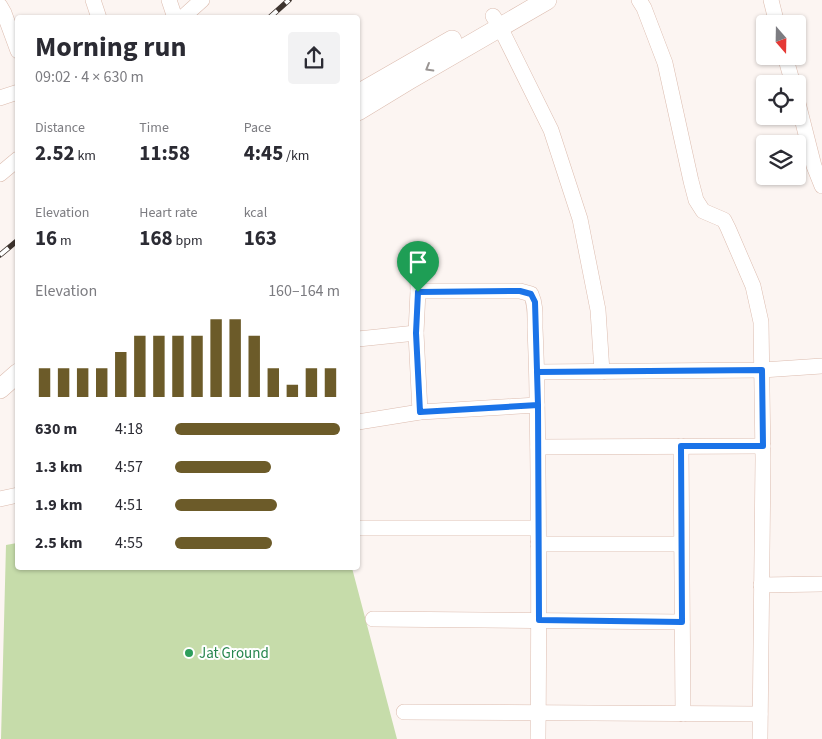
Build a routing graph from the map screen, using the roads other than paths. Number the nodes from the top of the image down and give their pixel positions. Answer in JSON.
{"nodes":[{"id":1,"x":93,"y":0,"type":"edge"},
{"id":2,"x":169,"y":0,"type":"edge"},
{"id":3,"x":202,"y":0,"type":"edge"},
{"id":4,"x":521,"y":0,"type":"edge"},
{"id":5,"x":547,"y":0,"type":"edge"},
{"id":6,"x":639,"y":0,"type":"edge"},
{"id":7,"x":771,"y":0,"type":"edge"},
{"id":8,"x":0,"y":6,"type":"edge"},
{"id":9,"x":98,"y":15,"type":"edge"},
{"id":10,"x":174,"y":15,"type":"edge"},
{"id":11,"x":185,"y":15,"type":"edge"},
{"id":12,"x":775,"y":15,"type":"edge"},
{"id":13,"x":497,"y":22,"type":"junction"},
{"id":14,"x":15,"y":43,"type":"edge"},
{"id":15,"x":15,"y":93,"type":"edge"},
{"id":16,"x":360,"y":93,"type":"edge"},
{"id":17,"x":0,"y":98,"type":"edge"},
{"id":18,"x":360,"y":110,"type":"edge"},
{"id":19,"x":804,"y":125,"type":"edge"},
{"id":20,"x":15,"y":162,"type":"edge"},
{"id":21,"x":0,"y":174,"type":"edge"},
{"id":22,"x":822,"y":186,"type":"edge"},
{"id":23,"x":417,"y":249,"type":"dead end"},
{"id":24,"x":418,"y":292,"type":"junction"},
{"id":25,"x":416,"y":333,"type":"junction"},
{"id":26,"x":360,"y":339,"type":"edge"},
{"id":27,"x":822,"y":366,"type":"edge"},
{"id":28,"x":762,"y":370,"type":"junction"},
{"id":29,"x":537,"y":372,"type":"junction"},
{"id":30,"x":602,"y":372,"type":"junction"},
{"id":31,"x":15,"y":376,"type":"edge"},
{"id":32,"x":0,"y":389,"type":"edge"},
{"id":33,"x":538,"y":405,"type":"junction"},
{"id":34,"x":420,"y":412,"type":"junction"},
{"id":35,"x":360,"y":422,"type":"edge"},
{"id":36,"x":681,"y":446,"type":"junction"},
{"id":37,"x":763,"y":446,"type":"junction"},
{"id":38,"x":538,"y":447,"type":"junction"},
{"id":39,"x":15,"y":496,"type":"edge"},
{"id":40,"x":0,"y":498,"type":"edge"},
{"id":41,"x":360,"y":528,"type":"edge"},
{"id":42,"x":538,"y":528,"type":"junction"},
{"id":43,"x":538,"y":544,"type":"junction"},
{"id":44,"x":682,"y":544,"type":"junction"},
{"id":45,"x":822,"y":584,"type":"edge"},
{"id":46,"x":761,"y":585,"type":"junction"},
{"id":47,"x":373,"y":619,"type":"dead end"},
{"id":48,"x":539,"y":620,"type":"junction"},
{"id":49,"x":682,"y":622,"type":"junction"},
{"id":50,"x":404,"y":712,"type":"dead end"},
{"id":51,"x":538,"y":713,"type":"junction"},
{"id":52,"x":683,"y":714,"type":"junction"},
{"id":53,"x":760,"y":714,"type":"junction"},
{"id":54,"x":538,"y":739,"type":"edge"},
{"id":55,"x":760,"y":739,"type":"edge"}],
"edges":[{"from":1,"to":9,"type":"street"},
{"from":2,"to":10,"type":"street"},
{"from":3,"to":11,"type":"street"},
{"from":4,"to":13,"type":"main road"},
{"from":5,"to":13,"type":"main road"},
{"from":6,"to":28,"type":"street"},
{"from":7,"to":12,"type":"street"},
{"from":8,"to":14,"type":"street"},
{"from":13,"to":16,"type":"main road"},
{"from":13,"to":18,"type":"main road","one_way":true},
{"from":13,"to":30,"type":"street"},
{"from":15,"to":17,"type":"street"},
{"from":19,"to":22,"type":"street"},
{"from":20,"to":21,"type":"street"},
{"from":23,"to":24,"type":"street"},
{"from":24,"to":25,"type":"street"},
{"from":24,"to":29,"type":"street"},
{"from":25,"to":26,"type":"street"},
{"from":25,"to":34,"type":"street"},
{"from":27,"to":28,"type":"street"},
{"from":28,"to":30,"type":"street"},
{"from":28,"to":37,"type":"street"},
{"from":29,"to":30,"type":"street"},
{"from":29,"to":33,"type":"street"},
{"from":31,"to":32,"type":"main road"},
{"from":33,"to":34,"type":"street"},
{"from":33,"to":38,"type":"street"},
{"from":34,"to":35,"type":"street"},
{"from":36,"to":37,"type":"street"},
{"from":36,"to":38,"type":"street"},
{"from":36,"to":44,"type":"street"},
{"from":37,"to":46,"type":"street"},
{"from":38,"to":42,"type":"street"},
{"from":39,"to":40,"type":"street"},
{"from":41,"to":42,"type":"street"},
{"from":42,"to":43,"type":"street"},
{"from":43,"to":44,"type":"street"},
{"from":43,"to":48,"type":"street"},
{"from":44,"to":49,"type":"street"},
{"from":45,"to":46,"type":"street"},
{"from":46,"to":53,"type":"street"},
{"from":47,"to":48,"type":"street"},
{"from":48,"to":49,"type":"street"},
{"from":48,"to":51,"type":"street"},
{"from":49,"to":52,"type":"street"},
{"from":50,"to":51,"type":"street"},
{"from":51,"to":52,"type":"street"},
{"from":51,"to":54,"type":"street"},
{"from":52,"to":53,"type":"street"},
{"from":53,"to":55,"type":"street"}]}
